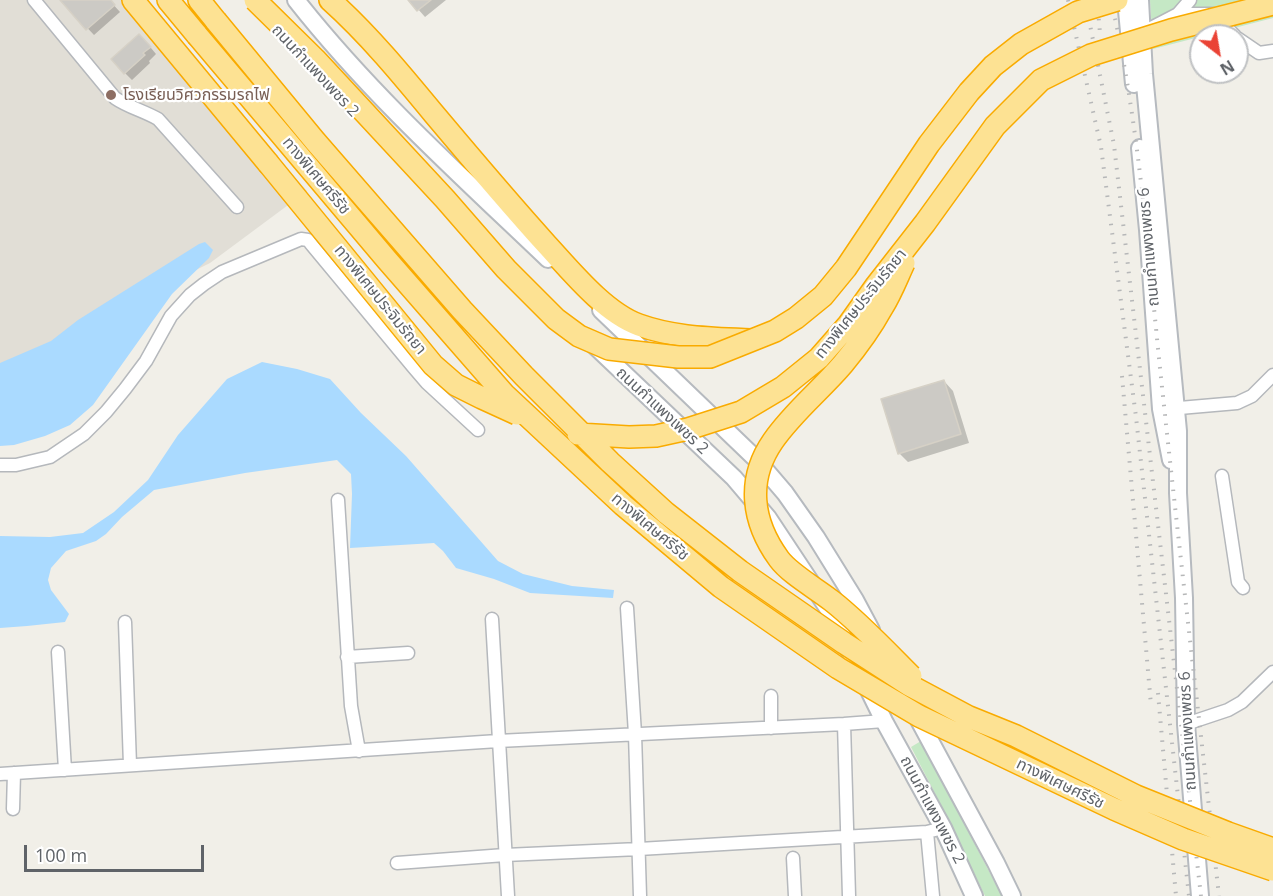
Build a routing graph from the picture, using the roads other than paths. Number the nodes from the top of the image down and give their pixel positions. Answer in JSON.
{"nodes":[{"id":1,"x":34,"y":0,"type":"edge"},
{"id":2,"x":133,"y":0,"type":"edge"},
{"id":3,"x":168,"y":0,"type":"edge"},
{"id":4,"x":199,"y":0,"type":"edge"},
{"id":5,"x":250,"y":0,"type":"edge"},
{"id":6,"x":255,"y":0,"type":"edge"},
{"id":7,"x":296,"y":0,"type":"edge"},
{"id":8,"x":330,"y":0,"type":"edge"},
{"id":9,"x":1117,"y":0,"type":"edge"},
{"id":10,"x":1126,"y":0,"type":"edge"},
{"id":11,"x":1140,"y":0,"type":"edge"},
{"id":12,"x":1190,"y":0,"type":"edge"},
{"id":13,"x":1273,"y":4,"type":"edge"},
{"id":14,"x":1178,"y":14,"type":"junction"},
{"id":15,"x":1223,"y":24,"type":"edge"},
{"id":16,"x":1142,"y":33,"type":"junction"},
{"id":17,"x":1249,"y":46,"type":"edge"},
{"id":18,"x":1273,"y":51,"type":"edge"},
{"id":19,"x":237,"y":207,"type":"dead end"},
{"id":20,"x":925,"y":223,"type":"junction"},
{"id":21,"x":751,"y":340,"type":"junction"},
{"id":22,"x":1273,"y":375,"type":"edge"},
{"id":23,"x":1168,"y":409,"type":"junction"},
{"id":24,"x":478,"y":430,"type":"dead end"},
{"id":25,"x":0,"y":465,"type":"edge"},
{"id":26,"x":1222,"y":476,"type":"dead end"},
{"id":27,"x":338,"y":500,"type":"dead end"},
{"id":28,"x":1243,"y":588,"type":"dead end"},
{"id":29,"x":627,"y":608,"type":"dead end"},
{"id":30,"x":492,"y":619,"type":"dead end"},
{"id":31,"x":125,"y":622,"type":"dead end"},
{"id":32,"x":58,"y":652,"type":"dead end"},
{"id":33,"x":408,"y":653,"type":"dead end"},
{"id":34,"x":347,"y":657,"type":"junction"},
{"id":35,"x":1273,"y":672,"type":"edge"},
{"id":36,"x":771,"y":696,"type":"dead end"},
{"id":37,"x":932,"y":696,"type":"junction"},
{"id":38,"x":884,"y":721,"type":"junction"},
{"id":39,"x":844,"y":724,"type":"junction"},
{"id":40,"x":1186,"y":724,"type":"junction"},
{"id":41,"x":771,"y":728,"type":"junction"},
{"id":42,"x":635,"y":734,"type":"junction"},
{"id":43,"x":498,"y":741,"type":"junction"},
{"id":44,"x":359,"y":751,"type":"junction"},
{"id":45,"x":130,"y":765,"type":"junction"},
{"id":46,"x":65,"y":770,"type":"junction"},
{"id":47,"x":14,"y":773,"type":"junction"},
{"id":48,"x":0,"y":774,"type":"edge"},
{"id":49,"x":13,"y":809,"type":"dead end"},
{"id":50,"x":935,"y":830,"type":"junction"},
{"id":51,"x":848,"y":837,"type":"junction"},
{"id":52,"x":639,"y":849,"type":"junction"},
{"id":53,"x":1273,"y":849,"type":"edge"},
{"id":54,"x":505,"y":855,"type":"junction"},
{"id":55,"x":793,"y":858,"type":"dead end"},
{"id":56,"x":397,"y":863,"type":"dead end"},
{"id":57,"x":1273,"y":870,"type":"edge"},
{"id":58,"x":508,"y":896,"type":"edge"},
{"id":59,"x":640,"y":896,"type":"edge"},
{"id":60,"x":795,"y":896,"type":"edge"},
{"id":61,"x":849,"y":896,"type":"edge"},
{"id":62,"x":933,"y":896,"type":"edge"},
{"id":63,"x":974,"y":896,"type":"edge"},
{"id":64,"x":1012,"y":896,"type":"edge"},
{"id":65,"x":1200,"y":896,"type":"edge"}],
"edges":[{"from":1,"to":19,"type":"street"},
{"from":2,"to":20,"type":"highway","name":"ทางพิเศษประจิมรัถยา","bridge":true},
{"from":3,"to":57,"type":"highway","name":"ทางพิเศษศรีรัช","bridge":true},
{"from":4,"to":37,"type":"highway","name":"ทางพิเศษศรีรัช","bridge":true},
{"from":5,"to":38,"type":"main road","name":"ถนนกำแพงเพชร 2"},
{"from":6,"to":21,"type":"highway","name":"ทางพิเศษประจิมรัถยา","bridge":true},
{"from":7,"to":64,"type":"main road","name":"ถนนกำแพงเพชร 2"},
{"from":8,"to":21,"type":"highway"},
{"from":9,"to":21,"type":"highway","name":"ทางพิเศษประจิมรัถยา","bridge":true},
{"from":10,"to":23,"type":"main road","name":"ถนนกำแพงเพชร 6"},
{"from":11,"to":16,"type":"main road","name":"ถนนกำแพงเพชร 6"},
{"from":12,"to":14,"type":"street"},
{"from":13,"to":20,"type":"highway","name":"ทางพิเศษประจิมรัถยา","bridge":true},
{"from":14,"to":15,"type":"street"},
{"from":14,"to":16,"type":"street"},
{"from":16,"to":23,"type":"main road","name":"ถนนกำแพงเพชร 6"},
{"from":17,"to":18,"type":"street"},
{"from":20,"to":37,"type":"highway","bridge":true},
{"from":22,"to":23,"type":"street"},
{"from":23,"to":40,"type":"main road","name":"ถนนกำแพงเพชร 6"},
{"from":24,"to":25,"type":"street"},
{"from":26,"to":28,"type":"street"},
{"from":27,"to":34,"type":"street"},
{"from":29,"to":42,"type":"street"},
{"from":30,"to":43,"type":"street"},
{"from":31,"to":45,"type":"street"},
{"from":32,"to":46,"type":"street"},
{"from":33,"to":34,"type":"street"},
{"from":34,"to":44,"type":"street"},
{"from":35,"to":40,"type":"street"},
{"from":36,"to":41,"type":"street"},
{"from":37,"to":53,"type":"highway","name":"ทางพิเศษศรีรัช","bridge":true},
{"from":38,"to":39,"type":"street"},
{"from":38,"to":50,"type":"main road","name":"ถนนกำแพงเพชร 2"},
{"from":39,"to":41,"type":"street"},
{"from":39,"to":51,"type":"street"},
{"from":40,"to":65,"type":"main road","name":"ถนนกำแพงเพชร 6"},
{"from":41,"to":42,"type":"street"},
{"from":42,"to":43,"type":"street"},
{"from":42,"to":52,"type":"street"},
{"from":43,"to":44,"type":"street"},
{"from":43,"to":54,"type":"street"},
{"from":44,"to":45,"type":"street"},
{"from":45,"to":46,"type":"street"},
{"from":46,"to":47,"type":"street"},
{"from":47,"to":48,"type":"street"},
{"from":47,"to":49,"type":"street"},
{"from":50,"to":51,"type":"street"},
{"from":50,"to":62,"type":"street"},
{"from":50,"to":63,"type":"main road","name":"ถนนกำแพงเพชร 2"},
{"from":51,"to":52,"type":"street"},
{"from":51,"to":61,"type":"street"},
{"from":52,"to":54,"type":"street"},
{"from":52,"to":59,"type":"street"},
{"from":54,"to":56,"type":"street"},
{"from":54,"to":58,"type":"street"},
{"from":55,"to":60,"type":"street"}]}
